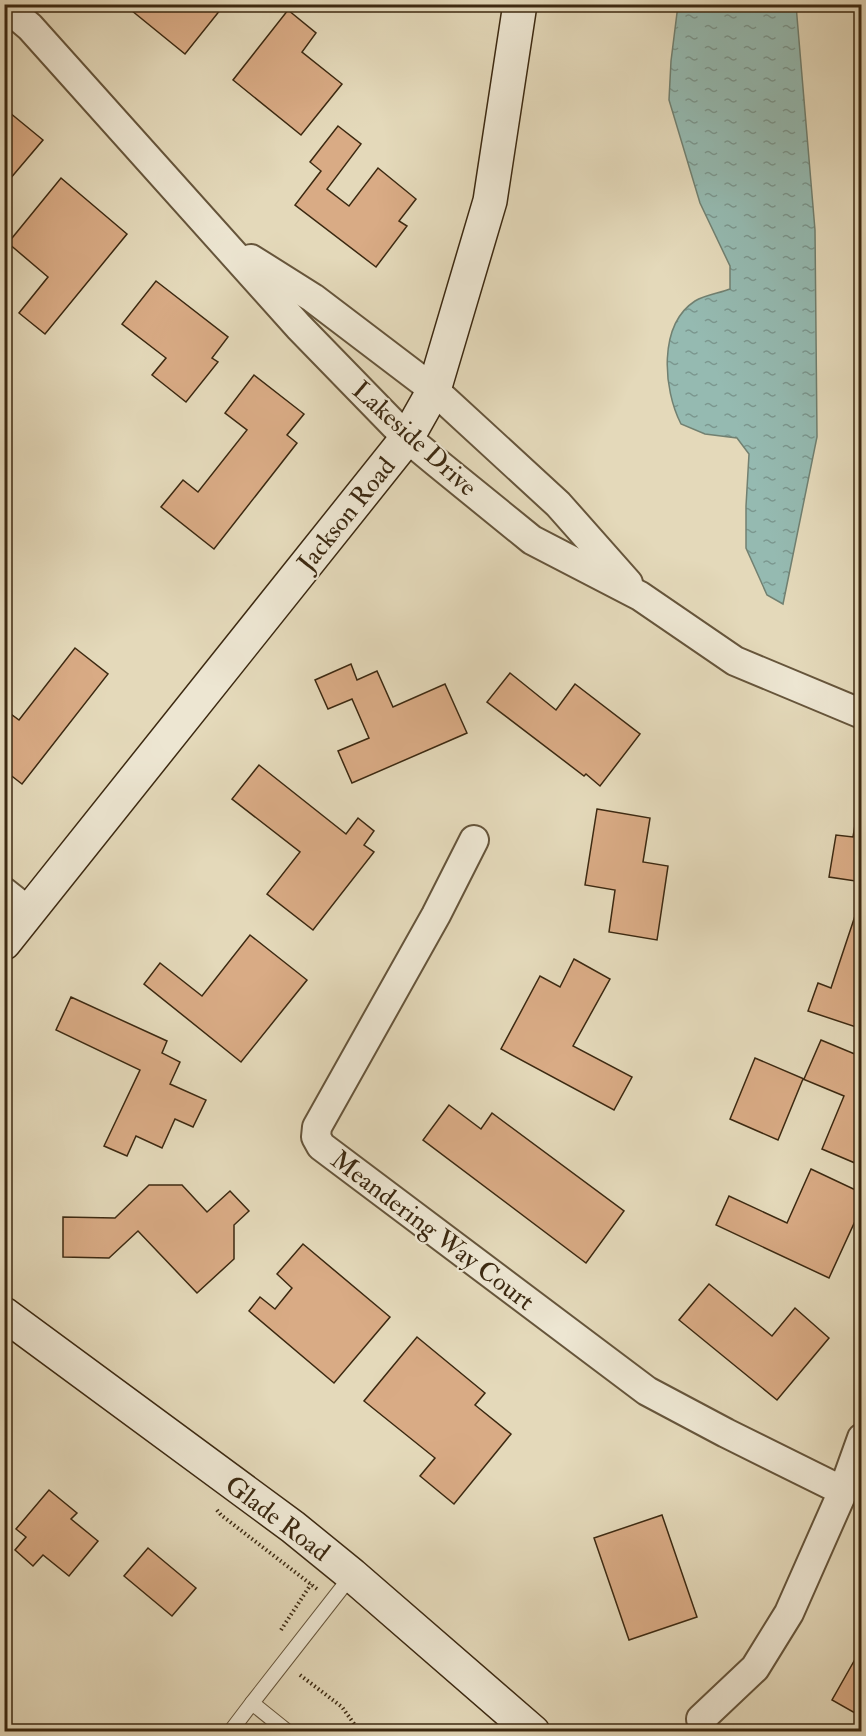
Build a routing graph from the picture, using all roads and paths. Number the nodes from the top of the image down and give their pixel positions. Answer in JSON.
{"nodes":[{"id":1,"x":520,"y":4,"type":"edge"},
{"id":2,"x":4,"y":5,"type":"edge"},
{"id":3,"x":221,"y":240,"type":"junction"},
{"id":4,"x":434,"y":390,"type":"junction"},
{"id":5,"x":407,"y":438,"type":"junction"},
{"id":6,"x":640,"y":596,"type":"junction"},
{"id":7,"x":861,"y":714,"type":"edge"},
{"id":8,"x":474,"y":840,"type":"dead end"},
{"id":9,"x":16,"y":902,"type":"edge"},
{"id":10,"x":4,"y":943,"type":"edge"},
{"id":11,"x":7,"y":1315,"type":"edge"},
{"id":12,"x":861,"y":1438,"type":"edge"},
{"id":13,"x":843,"y":1491,"type":"junction"},
{"id":14,"x":352,"y":1575,"type":"junction"},
{"id":15,"x":252,"y":1703,"type":"junction"},
{"id":16,"x":701,"y":1719,"type":"dead end"},
{"id":17,"x":230,"y":1731,"type":"edge"},
{"id":18,"x":288,"y":1731,"type":"edge"},
{"id":19,"x":532,"y":1731,"type":"edge"}],
"edges":[{"from":1,"to":4,"type":"main road","name":"Jackson Road"},
{"from":2,"to":3,"type":"street","name":"Lakeside Drive"},
{"from":3,"to":4,"type":"street","name":"Lakeside Drive"},
{"from":3,"to":5,"type":"street","name":"Lakeside Drive"},
{"from":4,"to":5,"type":"main road","name":"Jackson Road"},
{"from":4,"to":6,"type":"street","name":"Lakeside Drive"},
{"from":5,"to":6,"type":"street","name":"Lakeside Drive"},
{"from":5,"to":9,"type":"main road","name":"Jackson Road"},
{"from":6,"to":7,"type":"street","name":"Lakeside Drive"},
{"from":8,"to":13,"type":"street","name":"Meandering Way Court"},
{"from":9,"to":10,"type":"main road","name":"Jackson Road"},
{"from":11,"to":14,"type":"main road","name":"Glade Road"},
{"from":12,"to":13,"type":"street"},
{"from":13,"to":16,"type":"street"},
{"from":14,"to":15,"type":"lane"},
{"from":14,"to":19,"type":"main road","name":"Glade Road"},
{"from":15,"to":17,"type":"lane"},
{"from":15,"to":18,"type":"lane"}]}
